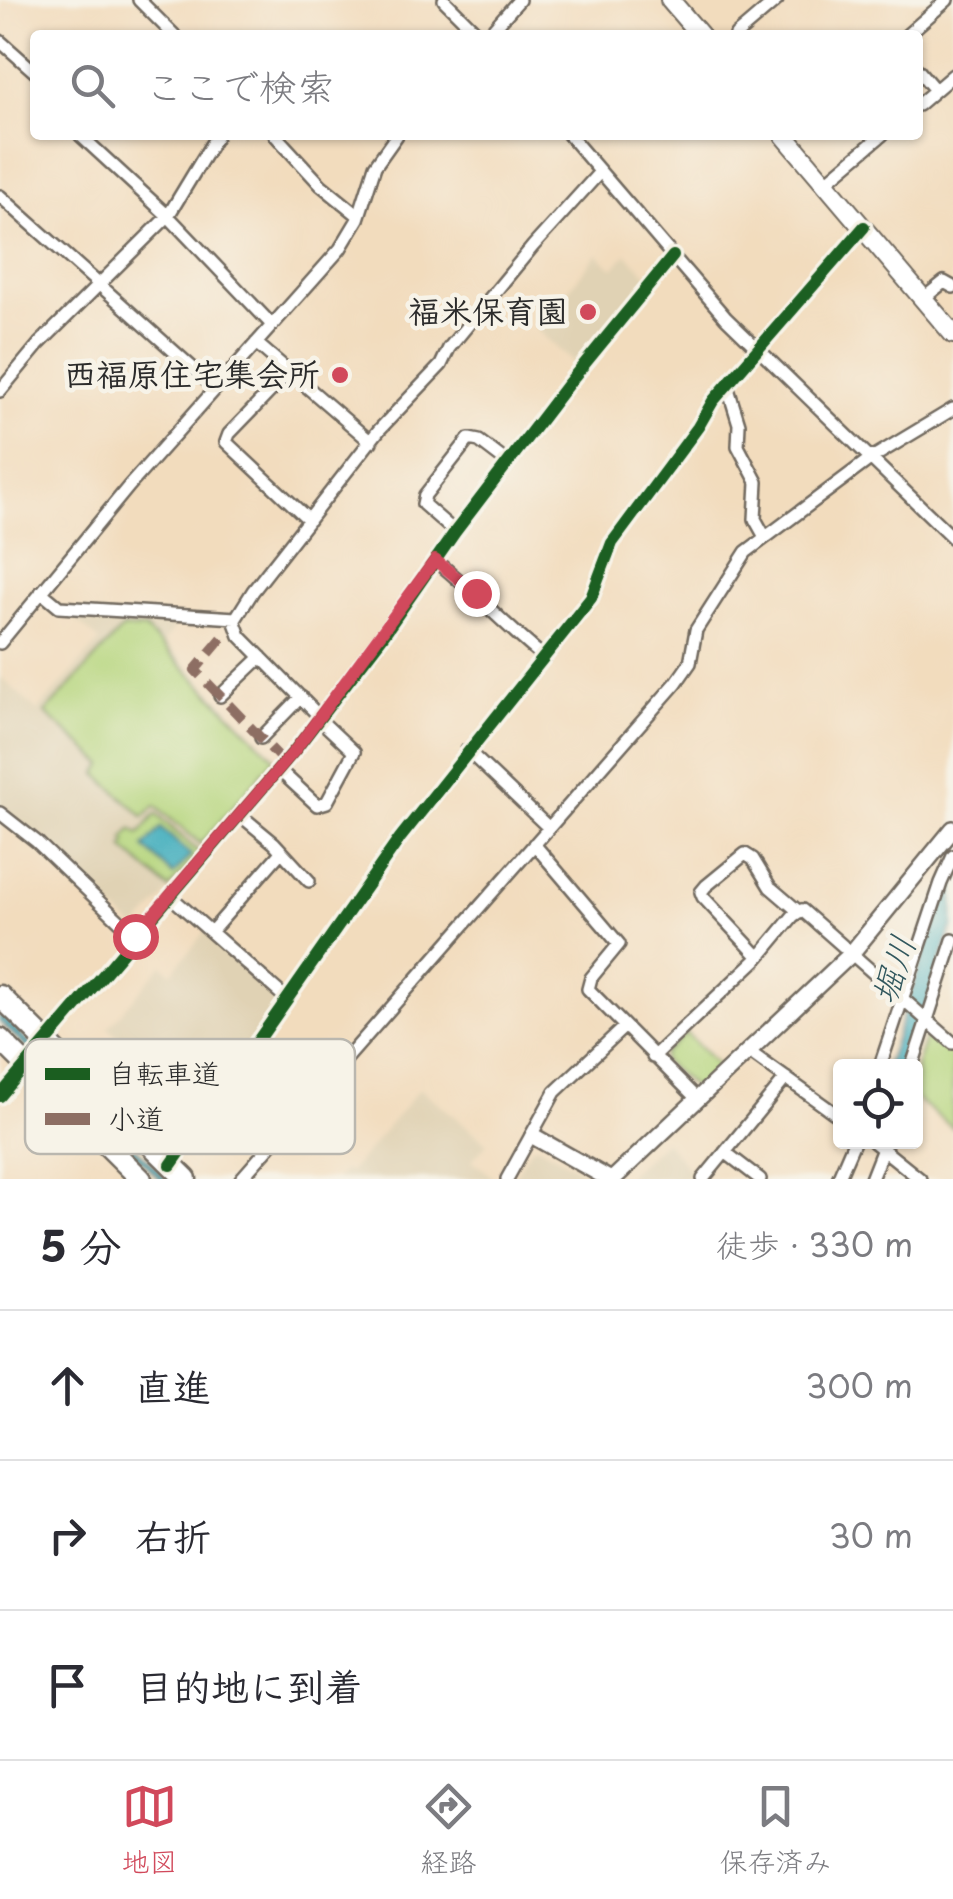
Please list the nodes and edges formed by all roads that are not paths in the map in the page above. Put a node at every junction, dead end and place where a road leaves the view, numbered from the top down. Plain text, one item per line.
1 (139, 0) edge
2 (444, 0) edge
3 (519, 0) edge
4 (670, 0) edge
5 (778, 0) edge
6 (947, 0) edge
7 (169, 30) edge
8 (473, 30) edge
9 (492, 30) edge
10 (696, 30) edge
11 (742, 30) edge
12 (913, 30) edge
13 (0, 42) edge
14 (30, 68) edge
15 (953, 75) edge
16 (923, 76) edge
17 (935, 90) junction
18 (923, 101) edge
19 (85, 140) edge
20 (215, 140) edge
21 (280, 140) edge
22 (393, 140) edge
23 (574, 140) edge
24 (788, 140) edge
25 (876, 140) edge
26 (600, 172) junction
27 (825, 183) junction
28 (0, 196) edge
29 (168, 216) junction
30 (359, 216) junction
31 (864, 228) junction
32 (672, 256) junction
33 (100, 284) junction
34 (953, 287) edge
35 (924, 298) junction
36 (272, 325) junction
37 (953, 334) edge
38 (256, 343) junction
39 (757, 350) junction
40 (288, 373) junction
41 (726, 385) junction
42 (215, 388) junction
43 (0, 391) edge
44 (953, 409) edge
45 (370, 442) junction
46 (870, 459) junction
47 (508, 463) junction
48 (310, 520) junction
49 (455, 532) junction
50 (765, 537) junction
51 (953, 538) edge
52 (435, 560) junction
53 (42, 592) junction
54 (234, 620) junction
55 (0, 643) edge
56 (261, 657) junction
57 (545, 658) junction
58 (220, 696) dead end
59 (301, 697) junction
60 (320, 718) junction
61 (261, 738) dead end
62 (467, 750) junction
63 (278, 770) junction
64 (0, 814) edge
65 (239, 814) junction
66 (549, 828) junction
67 (951, 838) edge
68 (534, 844) junction
69 (282, 852) junction
70 (953, 856) edge
71 (309, 881) dead end
72 (170, 896) junction
73 (798, 912) junction
74 (211, 932) junction
75 (135, 936) junction
76 (952, 950) edge
77 (850, 955) junction
78 (758, 957) junction
79 (0, 996) edge
80 (288, 1000) junction
81 (906, 1003) junction
82 (926, 1020) junction
83 (624, 1027) junction
84 (0, 1039) edge
85 (41, 1039) edge
86 (48, 1039) edge
87 (263, 1039) edge
88 (953, 1043) edge
89 (355, 1049) edge
90 (748, 1051) junction
91 (653, 1057) junction
92 (883, 1059) edge
93 (914, 1059) edge
94 (25, 1061) edge
95 (25, 1065) edge
96 (786, 1078) junction
97 (0, 1096) edge
98 (697, 1099) junction
99 (833, 1112) edge
100 (532, 1136) junction
101 (851, 1149) edge
102 (880, 1149) edge
103 (887, 1149) edge
104 (725, 1152) junction
105 (117, 1154) edge
106 (159, 1154) edge
107 (263, 1154) edge
108 (178, 1172) edge
109 (142, 1179) edge
110 (241, 1179) edge
111 (507, 1179) edge
112 (611, 1179) edge
113 (703, 1179) edge
114 (760, 1179) edge
115 (838, 1179) edge
116 (871, 1179) edge
117 (920, 1179) edge

1 - 7 street
2 - 8 street
3 - 9 street
4 - 10 main road
5 - 11 street
6 - 12 street
13 - 14 street
15 - 17 street
16 - 17 street
17 - 18 street
19 - 29 street
20 - 29 street
21 - 30 street
22 - 30 street
23 - 26 street
24 - 27 main road
25 - 27 street
26 - 32 street
26 - 45 street
27 - 31 main road
28 - 33 street
29 - 33 street
29 - 36 street
30 - 36 street
31 - 35 main road
31 - 39 street
32 - 39 street
32 - 47 street
33 - 42 street
33 - 43 street
34 - 35 street
35 - 37 main road
36 - 38 street
38 - 40 street
38 - 42 street
39 - 41 street
39 - 46 street
40 - 45 street
40 - 48 street
41 - 50 street
41 - 57 street
42 - 53 street
44 - 46 street
45 - 48 street
46 - 50 street
46 - 51 street
47 - 49 street
47 - 49 street
48 - 54 street
49 - 52 street
50 - 66 street
52 - 57 street
52 - 60 street
53 - 54 street
53 - 55 street
54 - 56 street
56 - 58 street
56 - 59 street
57 - 62 street
59 - 60 street
59 - 61 street
60 - 63 street
60 - 63 street
62 - 66 street
62 - 80 street
63 - 65 street
64 - 75 street
65 - 69 street
65 - 72 street
66 - 68 street
67 - 77 street
68 - 83 street
68 - 89 street
69 - 71 street
69 - 74 street
70 - 81 street
72 - 74 street
72 - 75 street
73 - 77 street
73 - 78 street
73 - 78 street
74 - 80 street
75 - 86 street
76 - 82 street
77 - 81 street
77 - 90 street
78 - 91 street
79 - 85 highway
80 - 87 street
81 - 82 street
81 - 92 street
82 - 88 street
82 - 93 street
83 - 91 street
83 - 100 street
84 - 94 highway
90 - 96 street
90 - 98 street
91 - 98 street
95 - 97 street
96 - 99 street
96 - 104 street
98 - 112 street
100 - 111 street
100 - 112 street
101 - 115 street
102 - 116 street
103 - 117 street
104 - 113 street
104 - 114 street
105 - 109 highway
106 - 108 highway
107 - 110 street

